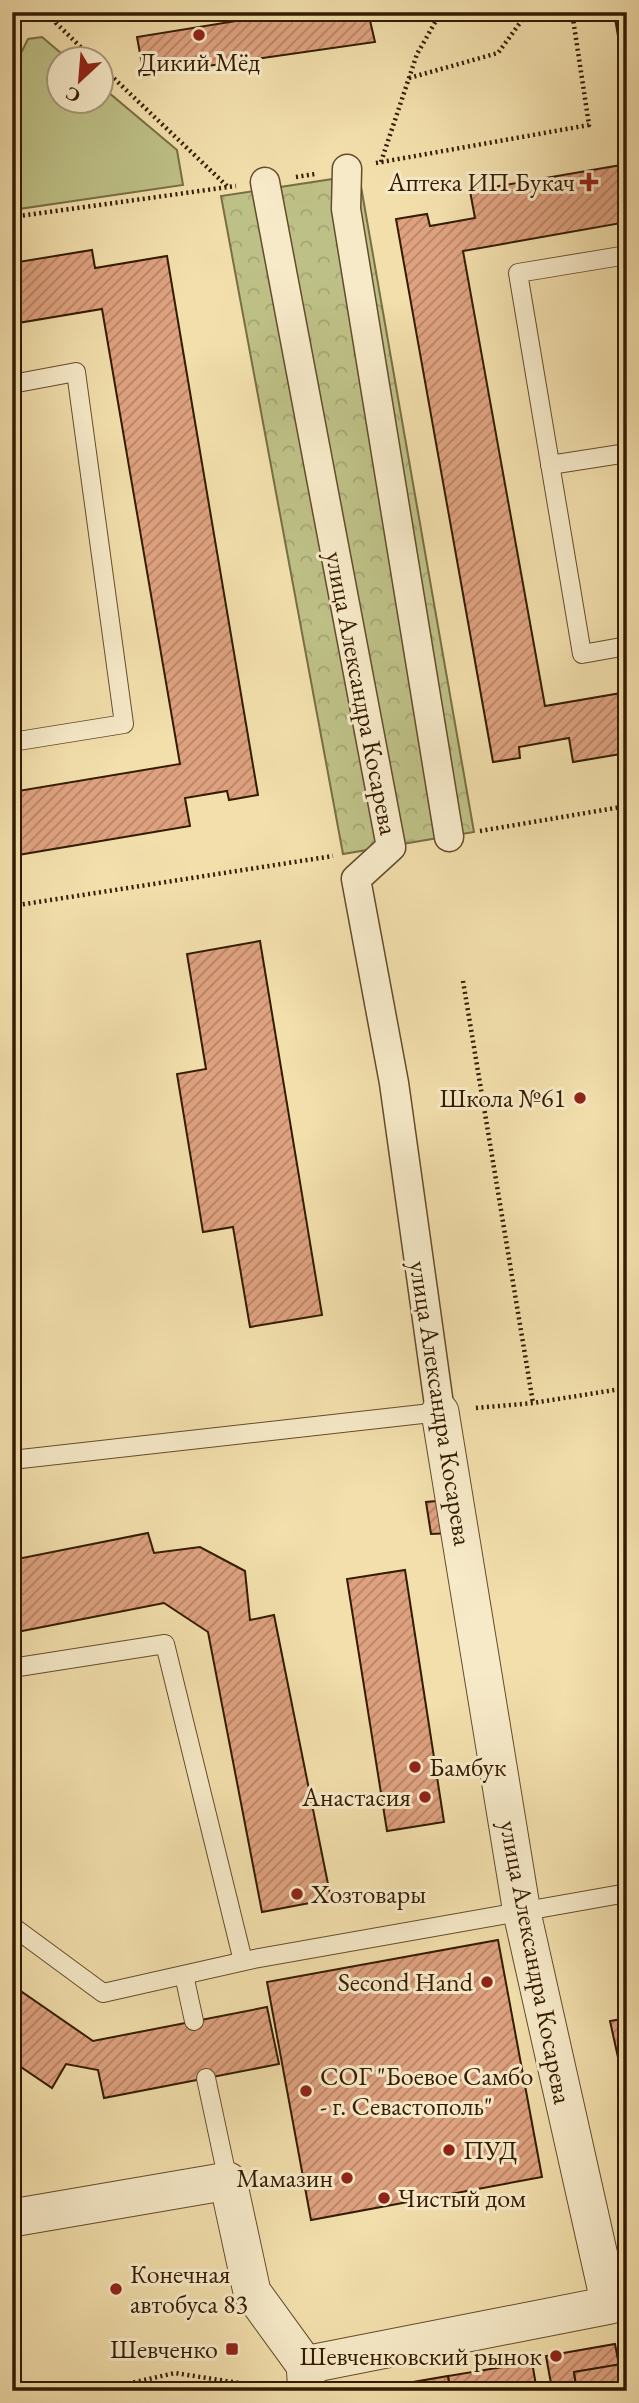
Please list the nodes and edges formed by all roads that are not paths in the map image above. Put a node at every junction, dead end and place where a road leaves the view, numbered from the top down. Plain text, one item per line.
1 (347, 169) dead end
2 (265, 183) dead end
3 (627, 255) edge
4 (12, 384) edge
5 (627, 453) edge
6 (550, 465) junction
7 (627, 646) edge
8 (12, 742) edge
9 (449, 837) road end
10 (440, 1412) junction
11 (12, 1460) edge
12 (12, 1668) edge
13 (627, 1893) edge
14 (522, 1913) junction
15 (12, 1926) edge
16 (243, 1961) junction
17 (184, 1975) junction
18 (194, 2021) dead end
19 (206, 2078) dead end
20 (228, 2181) junction
21 (12, 2218) edge
22 (296, 2382) edge

1 - 9 street
2 - 10 street, улица Александра Косарева
3 - 6 lane
4 - 8 lane
5 - 6 lane
6 - 7 lane
10 - 11 lane
10 - 14 street, улица Александра Косарева
12 - 16 lane
13 - 14 lane
14 - 16 lane
14 - 22 street, улица Александра Косарева
15 - 17 lane
16 - 17 lane
17 - 18 lane
19 - 20 lane
20 - 21 street
20 - 22 street

